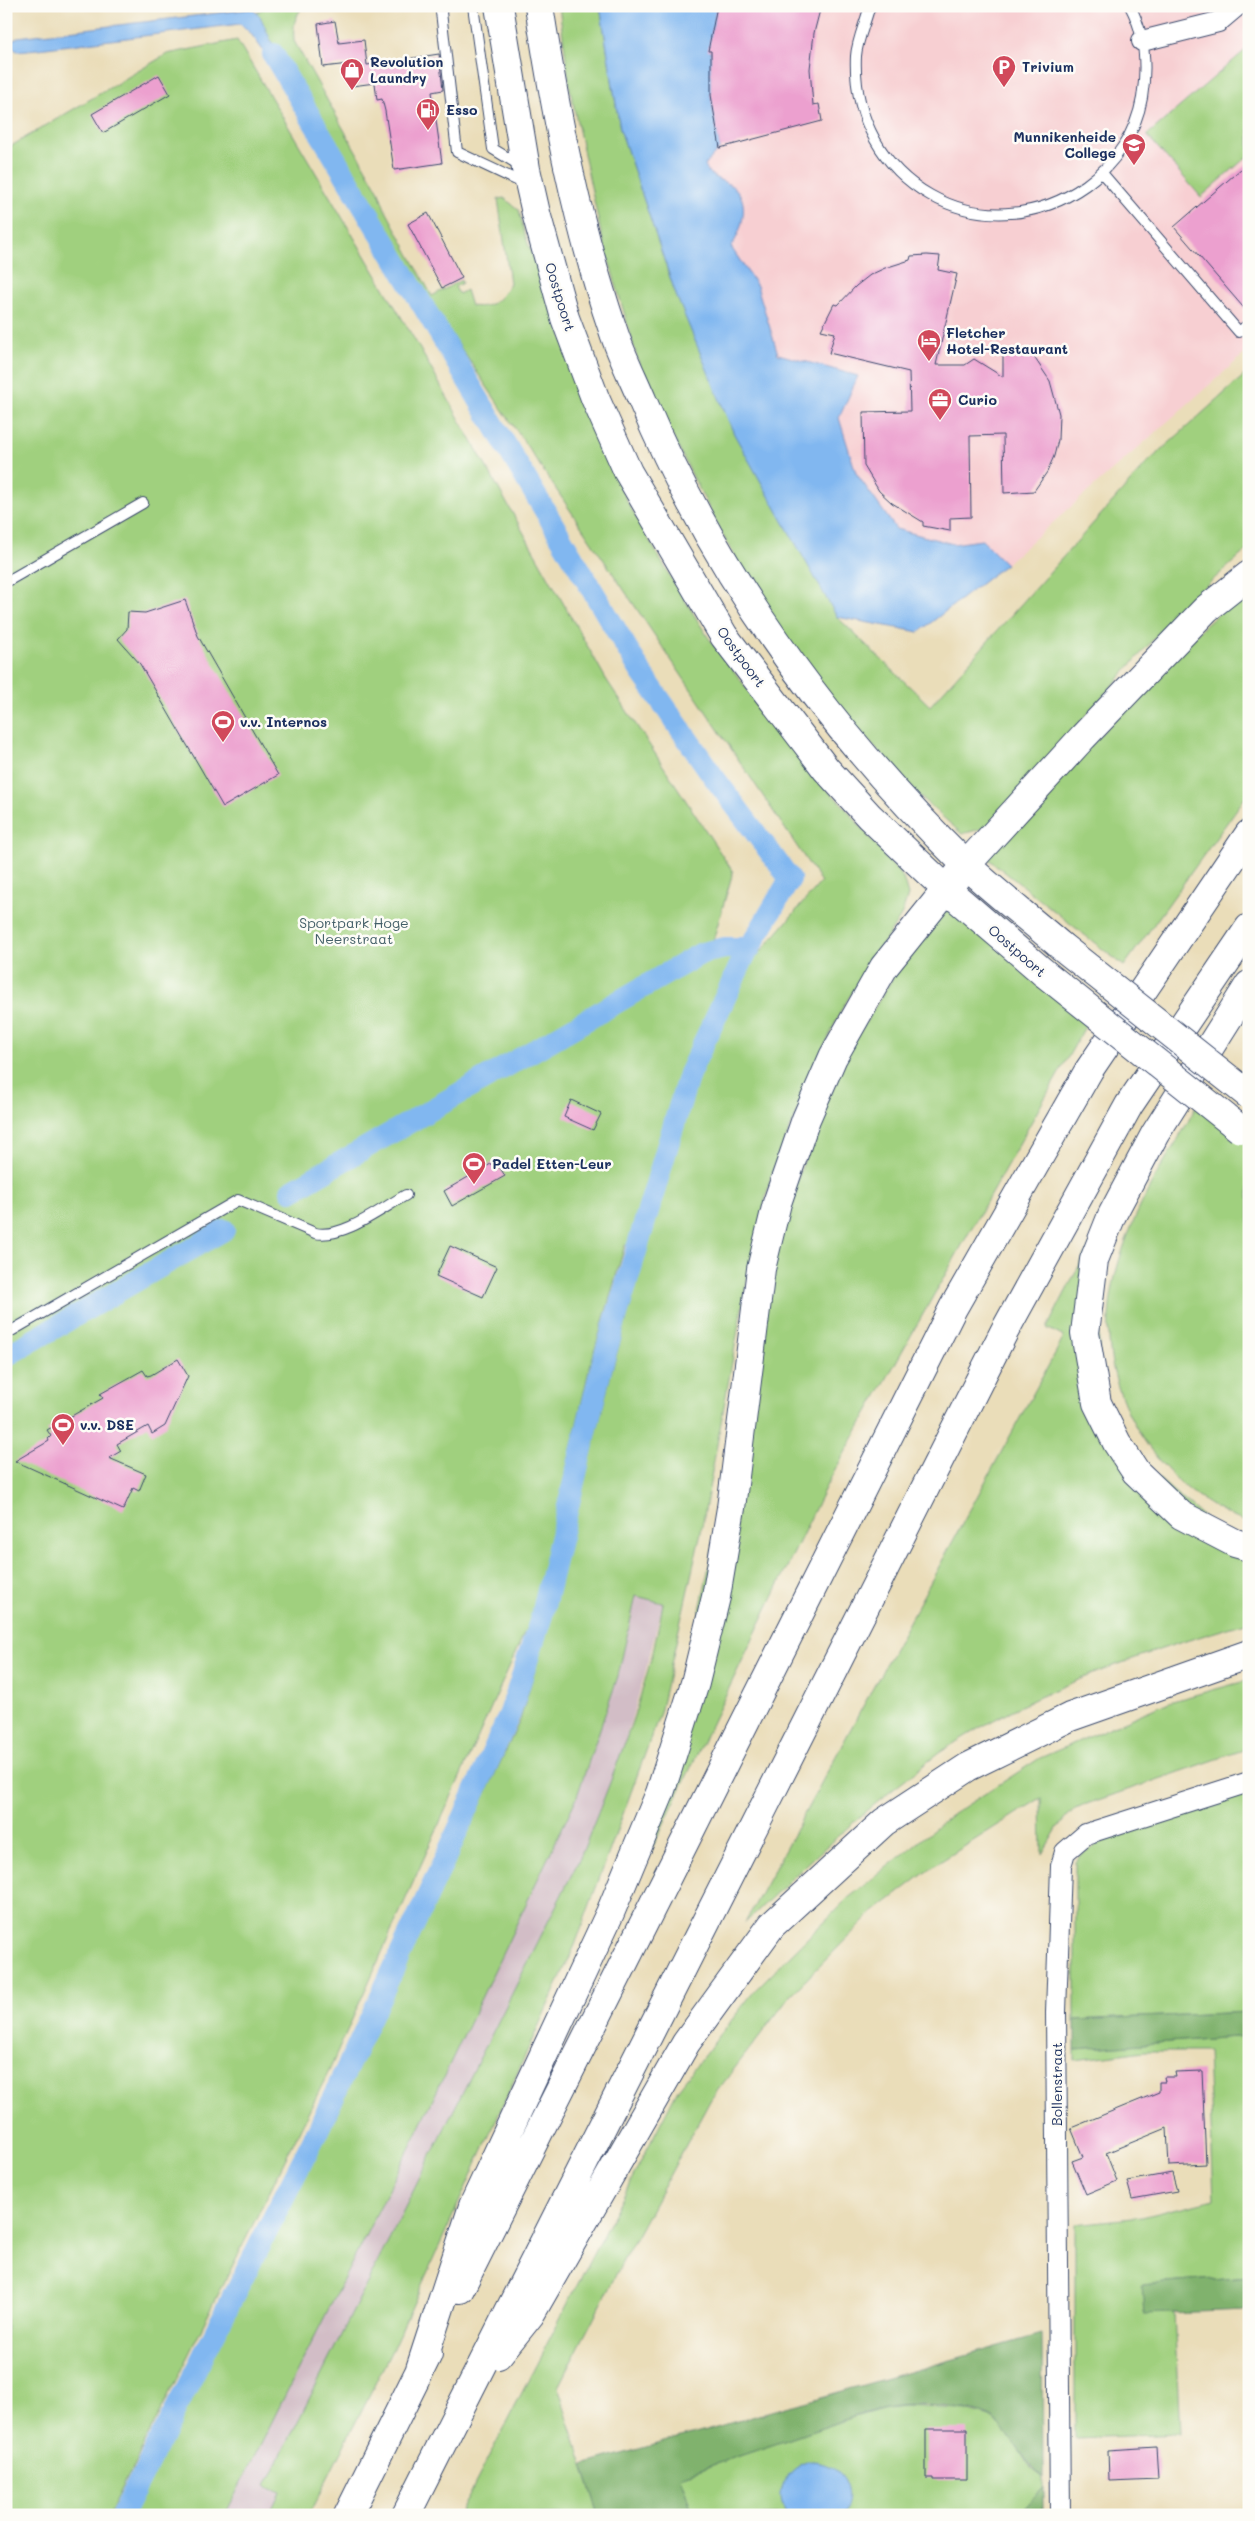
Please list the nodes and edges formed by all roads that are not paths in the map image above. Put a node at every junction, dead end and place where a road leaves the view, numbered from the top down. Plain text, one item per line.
1 (443, 6) edge
2 (473, 6) edge
3 (499, 6) edge
4 (539, 6) edge
5 (871, 6) edge
6 (1130, 6) edge
7 (1237, 6) edge
8 (1142, 41) junction
9 (1102, 173) junction
10 (528, 178) junction
11 (1249, 324) edge
12 (143, 503) dead end
13 (1249, 575) edge
14 (6, 582) edge
15 (1249, 834) edge
16 (966, 864) junction
17 (946, 889) junction
18 (1249, 928) edge
19 (1249, 985) edge
20 (1249, 1095) edge
21 (1244, 1133) edge
22 (406, 1195) dead end
23 (6, 1334) edge
24 (1249, 1546) edge
25 (1249, 1654) edge
26 (1249, 1782) edge
27 (420, 2369) junction
28 (466, 2394) junction
29 (348, 2515) edge
30 (406, 2515) edge
31 (1060, 2515) edge

1 - 10 lane
2 - 10 lane
3 - 10 main road, Oostpoort
4 - 16 main road
5 - 9 lane
6 - 8 lane
7 - 8 street
8 - 9 lane
9 - 11 lane
10 - 17 main road, Oostpoort
12 - 14 lane
13 - 16 main road
15 - 27 main road
16 - 17 main road
16 - 20 main road, bridge
17 - 21 main road, Oostpoort, bridge
17 - 27 main road
18 - 28 main road
19 - 24 main road
22 - 23 lane
25 - 28 main road
26 - 31 street, Bollenstraat
27 - 29 main road
28 - 30 main road

